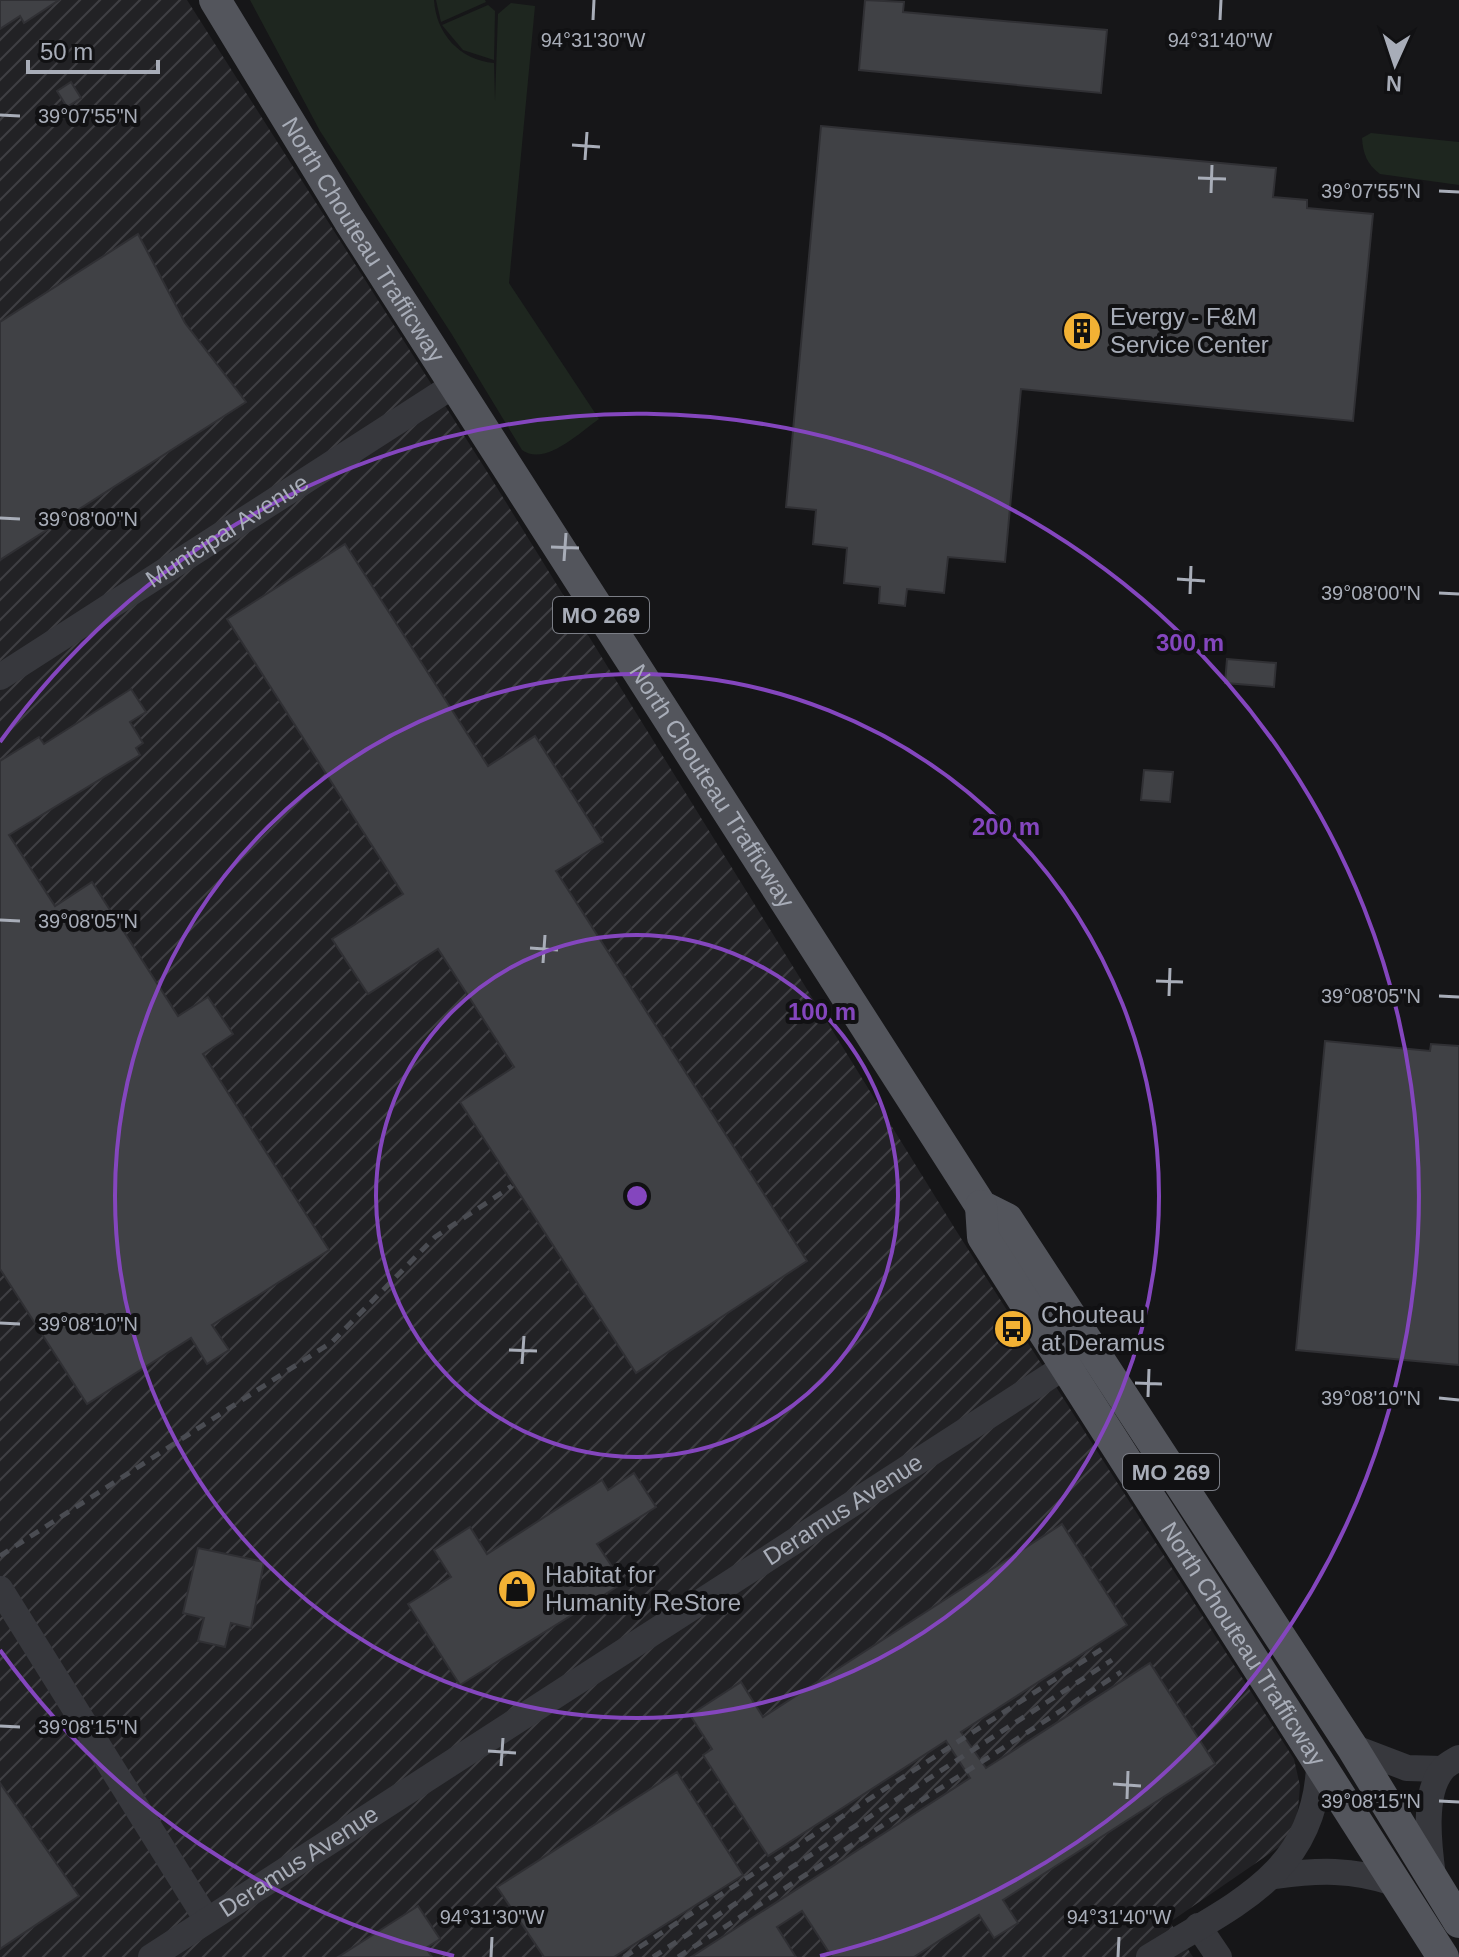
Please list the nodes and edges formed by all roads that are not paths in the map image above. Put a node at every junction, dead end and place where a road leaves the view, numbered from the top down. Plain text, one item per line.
1 (215, 0) edge
2 (454, 385) junction
3 (0, 677) edge
4 (1078, 1358) junction
5 (0, 1589) edge
6 (1352, 1747) junction
7 (1451, 1764) edge
8 (1319, 1767) junction
9 (1276, 1876) junction
10 (1394, 1883) junction
11 (1434, 1883) junction
12 (207, 1920) junction
13 (1459, 1922) edge
14 (1198, 1926) junction
15 (151, 1957) edge
16 (1149, 1957) edge
17 (1219, 1957) edge
18 (1443, 1957) edge

1 - 2 main road, North Chouteau Trafficway / MO 269
2 - 3 street, Municipal Avenue
2 - 4 main road, North Chouteau Trafficway / MO 269
4 - 6 main road, North Chouteau Trafficway / MO 269
4 - 8 main road, North Chouteau Trafficway / MO 269
4 - 12 street, Deramus Avenue
5 - 12 street
6 - 7 street
6 - 11 main road, North Chouteau Trafficway / MO 269
7 - 11 street, North Chouteau Trafficway
8 - 9 street
8 - 10 main road, North Chouteau Trafficway / MO 269
9 - 10 street
9 - 14 street
10 - 18 main road, North Chouteau Trafficway / MO 269
11 - 13 main road, North Chouteau Trafficway / MO 269
12 - 15 street, Deramus Avenue
14 - 16 street
14 - 17 street

